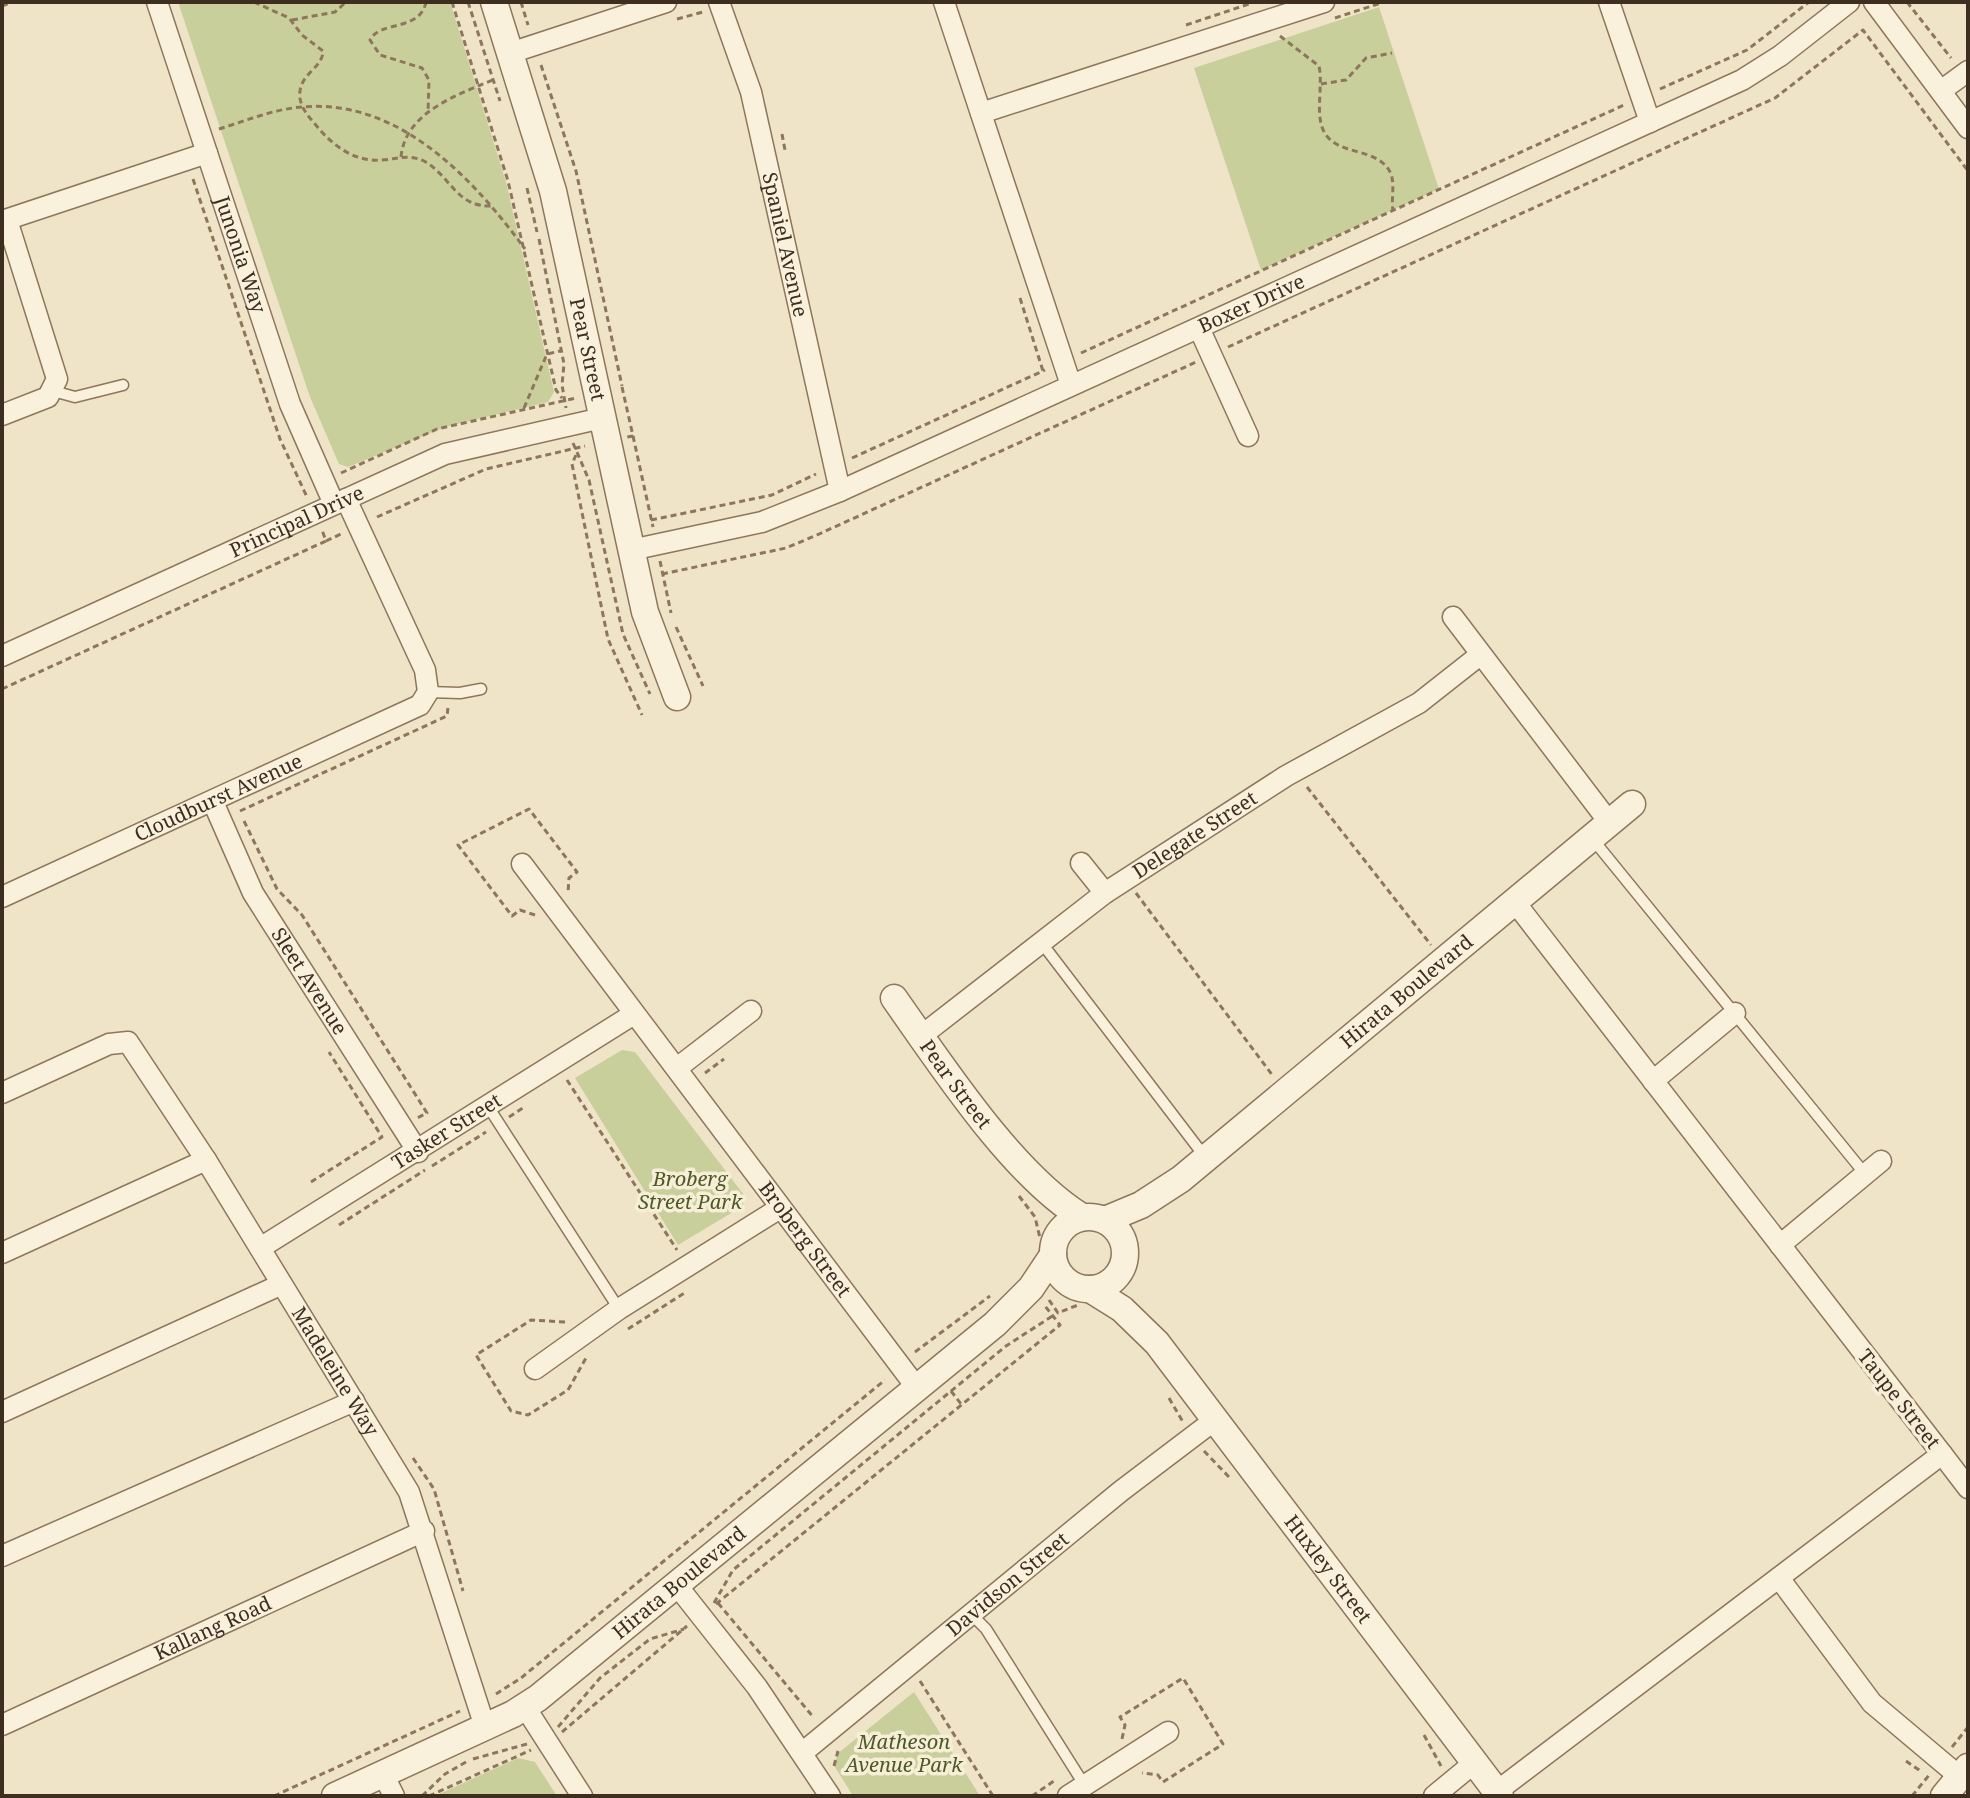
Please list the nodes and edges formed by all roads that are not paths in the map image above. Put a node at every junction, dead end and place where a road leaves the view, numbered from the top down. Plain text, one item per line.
1 (157, 2) edge
2 (494, 2) edge
3 (719, 2) edge
4 (944, 2) edge
5 (1324, 2) edge
6 (1609, 2) edge
7 (1849, 2) edge
8 (1874, 2) edge
9 (670, 11) edge
10 (519, 63) junction
11 (1968, 71) edge
12 (1942, 90) junction
13 (981, 113) junction
14 (1650, 122) junction
15 (1968, 128) edge
16 (199, 149) junction
17 (4, 220) edge
18 (1199, 328) junction
19 (123, 385) dead end
20 (1071, 385) junction
21 (53, 391) junction
22 (2, 415) edge
23 (602, 418) junction
24 (1248, 436) dead end
25 (840, 491) junction
26 (340, 501) junction
27 (631, 550) junction
28 (1453, 617) dead end
29 (1480, 655) junction
30 (2, 656) edge
31 (481, 689) dead end
32 (428, 692) junction
33 (677, 697) dead end
34 (1632, 804) dead end
35 (225, 811) junction
36 (1600, 830) junction
37 (1081, 863) dead end
38 (522, 864) dead end
39 (1105, 893) junction
40 (2, 897) edge
41 (1514, 901) junction
42 (1041, 942) junction
43 (894, 998) dead end
44 (751, 1011) dead end
45 (1735, 1013) junction
46 (634, 1014) junction
47 (921, 1036) junction
48 (677, 1068) junction
49 (1653, 1081) junction
50 (2, 1093) edge
51 (489, 1108) junction
52 (418, 1152) junction
53 (1205, 1158) junction
54 (206, 1160) junction
55 (1021, 1166) junction
56 (1873, 1168) joint
57 (1181, 1179) junction
58 (780, 1208) junction
59 (1093, 1219) junction
60 (1051, 1245) junction
61 (1780, 1245) junction
62 (260, 1248) junction
63 (2, 1253) edge
64 (1124, 1259) junction
65 (280, 1285) junction
66 (1086, 1295) junction
67 (619, 1309) junction
68 (995, 1324) junction
69 (1157, 1343) junction
70 (535, 1369) dead end
71 (912, 1370) junction
72 (354, 1401) junction
73 (2, 1412) edge
74 (1216, 1419) junction
75 (1942, 1454) junction
76 (1968, 1488) edge
77 (424, 1531) junction
78 (2, 1556) edge
79 (1779, 1578) junction
80 (675, 1583) junction
81 (972, 1615) junction
82 (525, 1707) junction
83 (481, 1715) junction
84 (2, 1725) edge
85 (1168, 1732) dead end
86 (802, 1753) junction
87 (1474, 1763) junction
88 (1951, 1772) edge
89 (388, 1785) edge
90 (1076, 1791) edge
91 (1498, 1794) edge
92 (335, 1796) edge
93 (582, 1796) edge
94 (830, 1796) edge
95 (1434, 1796) edge

1 - 16 street, Junonia Way
2 - 10 street, Pear Street
3 - 25 street, Spaniel Avenue
4 - 13 street
5 - 13 street
6 - 14 street
7 - 14 street, Boxer Drive
8 - 12 street
9 - 10 street
10 - 23 street, Pear Street
11 - 12 street
12 - 15 street
13 - 20 street
14 - 18 street, Boxer Drive
16 - 17 street
16 - 26 street, Junonia Way
17 - 21 street
18 - 20 street, Boxer Drive
18 - 24 street
19 - 21 lane
20 - 25 street, Boxer Drive
21 - 22 street
23 - 26 street, Principal Drive
23 - 27 street, Pear Street
25 - 27 street, Boxer Drive
26 - 30 street, Principal Drive
26 - 32 street
27 - 33 street, Pear Street
28 - 29 street
29 - 36 street
29 - 39 street, Delegate Street
31 - 32 lane
32 - 35 street, Cloudburst Avenue
34 - 36 street, Hirata Boulevard
35 - 40 street, Cloudburst Avenue
35 - 52 street, Sleet Avenue
36 - 41 street, Hirata Boulevard
36 - 45 lane
37 - 39 street
38 - 46 street, Broberg Street
39 - 42 street, Delegate Street
41 - 49 street, Taupe Street
41 - 53 street, Hirata Boulevard
42 - 47 street, Delegate Street
42 - 53 lane
43 - 47 street, Pear Street
44 - 48 street
45 - 49 street
45 - 56 lane
46 - 48 street, Broberg Street
46 - 51 street, Tasker Street
47 - 55 street, Pear Street
48 - 58 street, Broberg Street
49 - 61 street, Taupe Street
50 - 54 street, Madeleine Way
51 - 52 street, Tasker Street
51 - 67 lane
52 - 62 street, Tasker Street
53 - 57 street, Hirata Boulevard
54 - 62 street, Madeleine Way
54 - 63 street
55 - 59 street, Pear Street
55 - 60 street, Pear Street
56 - 61 street
57 - 59 street, Hirata Boulevard
57 - 64 street, Hirata Boulevard
58 - 67 street
58 - 71 street, Broberg Street
59 - 60 street
59 - 64 street
60 - 66 street
60 - 68 street, Hirata Boulevard
61 - 75 street, Taupe Street
62 - 65 street, Madeleine Way
64 - 66 street
64 - 69 street, Huxley Street
65 - 72 street, Madeleine Way
65 - 73 street
66 - 68 street, Hirata Boulevard
66 - 69 street, Huxley Street
67 - 70 street
68 - 71 street, Hirata Boulevard
69 - 74 street, Huxley Street
71 - 80 street, Hirata Boulevard
72 - 77 street, Madeleine Way
72 - 78 street
74 - 81 street, Davidson Street
74 - 87 street, Huxley Street
75 - 76 street
75 - 79 street, Taupe Street
77 - 83 street, Madeleine Way
77 - 84 street, Kallang Road
79 - 88 street
79 - 91 street, Taupe Street
80 - 82 street, Hirata Boulevard
80 - 86 street
81 - 86 street, Davidson Street
81 - 90 lane
82 - 83 street, Hirata Boulevard
82 - 93 street
83 - 89 street, Hirata Boulevard
85 - 90 street
86 - 94 street
87 - 91 street, Huxley Street
87 - 95 street
89 - 92 street, Hirata Boulevard

